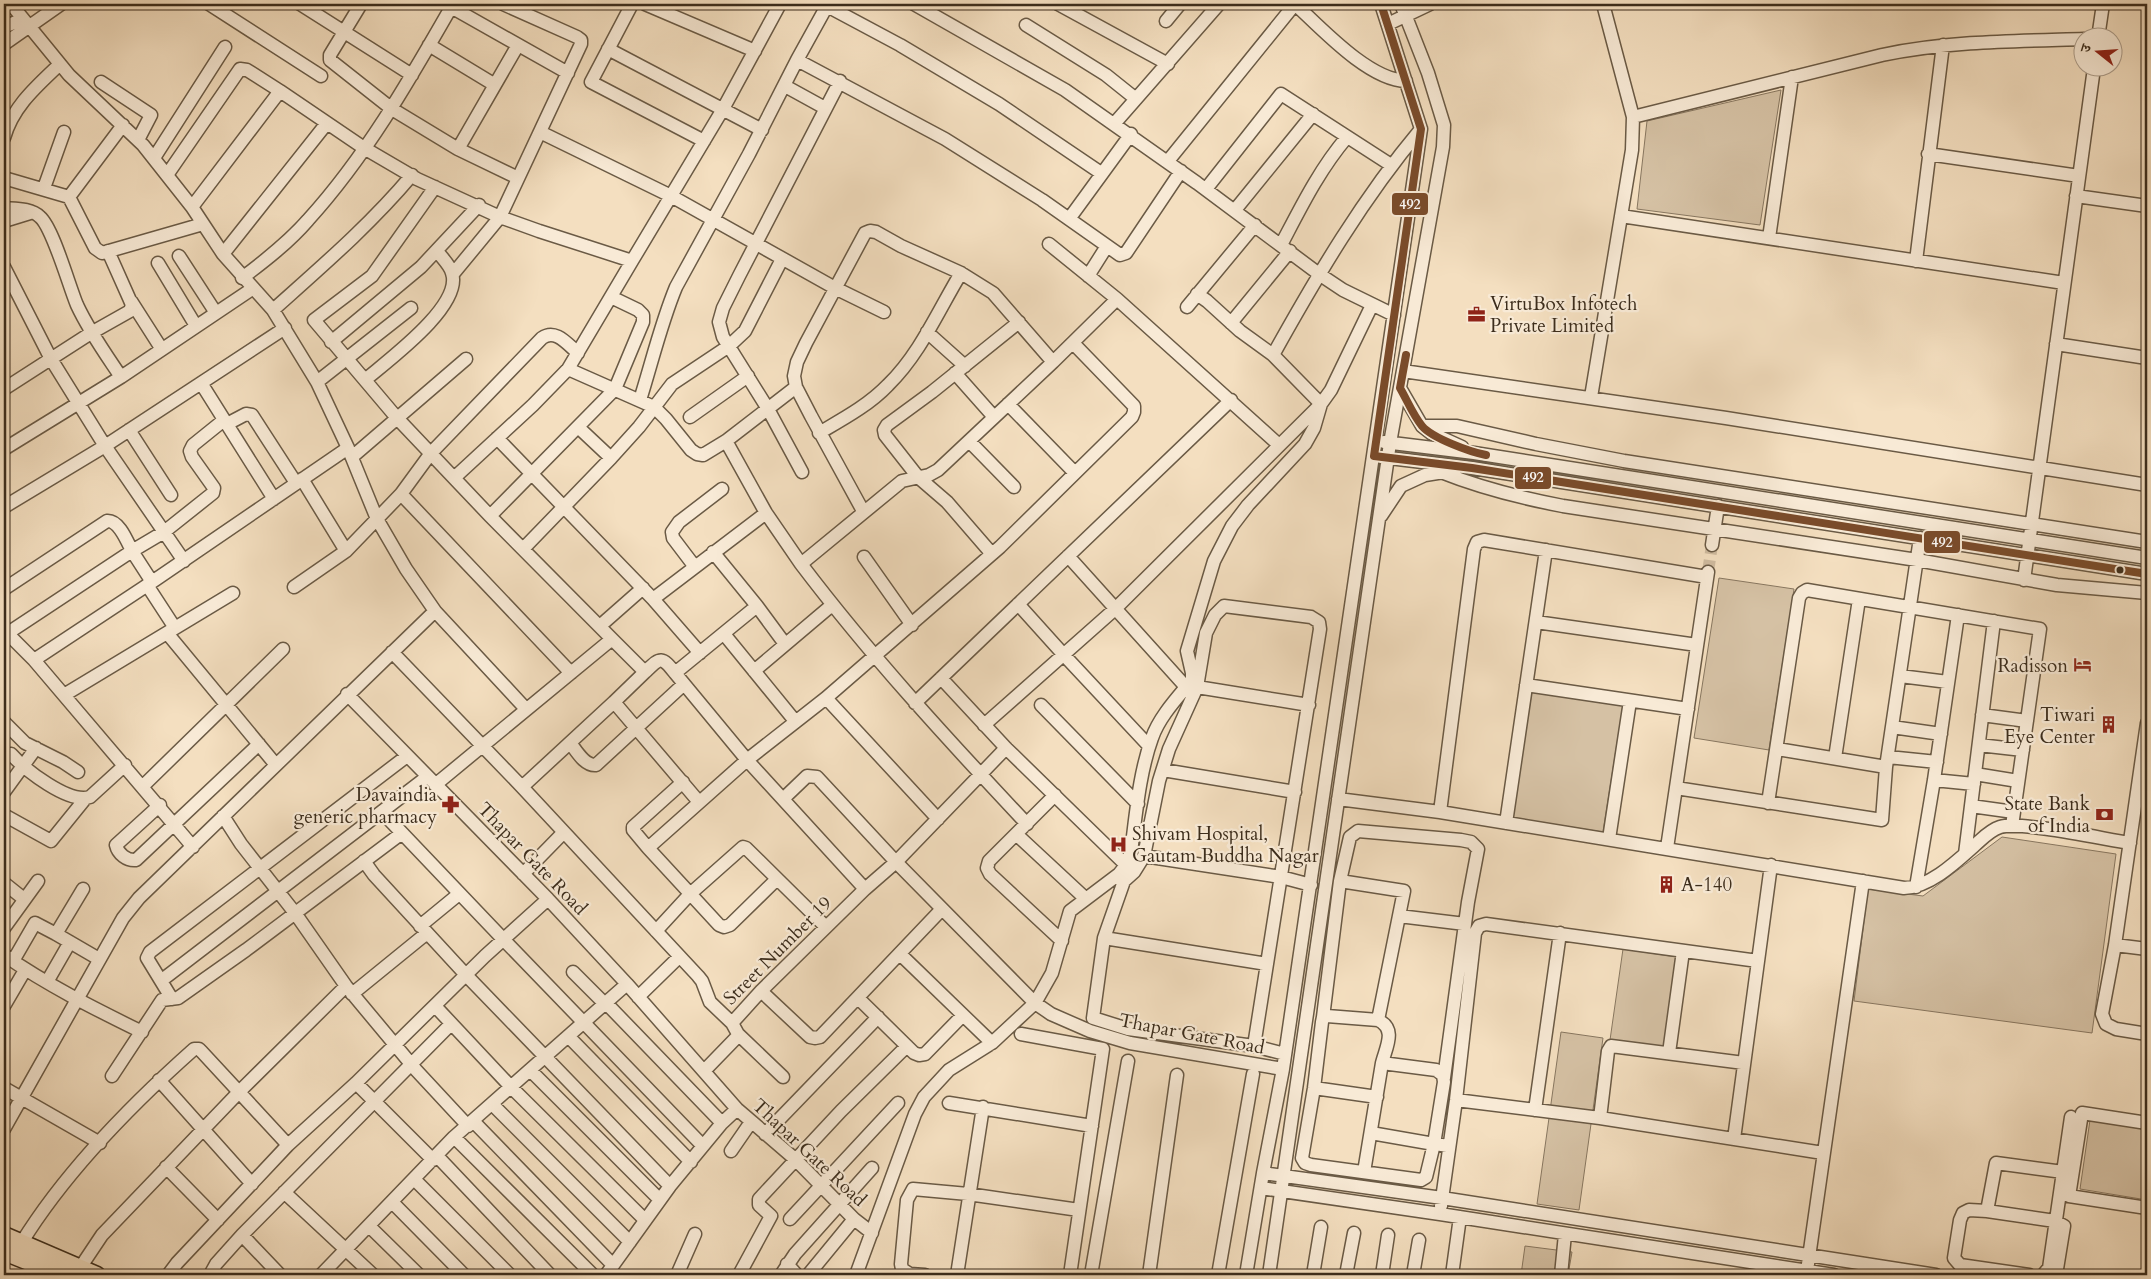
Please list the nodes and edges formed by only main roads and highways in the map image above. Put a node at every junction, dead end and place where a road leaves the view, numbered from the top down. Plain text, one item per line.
1 (4, 1235) edge
2 (4, 1252) edge
3 (59, 1270) edge
4 (97, 1275) edge

1 - 3 main road
2 - 3 main road
3 - 4 main road

